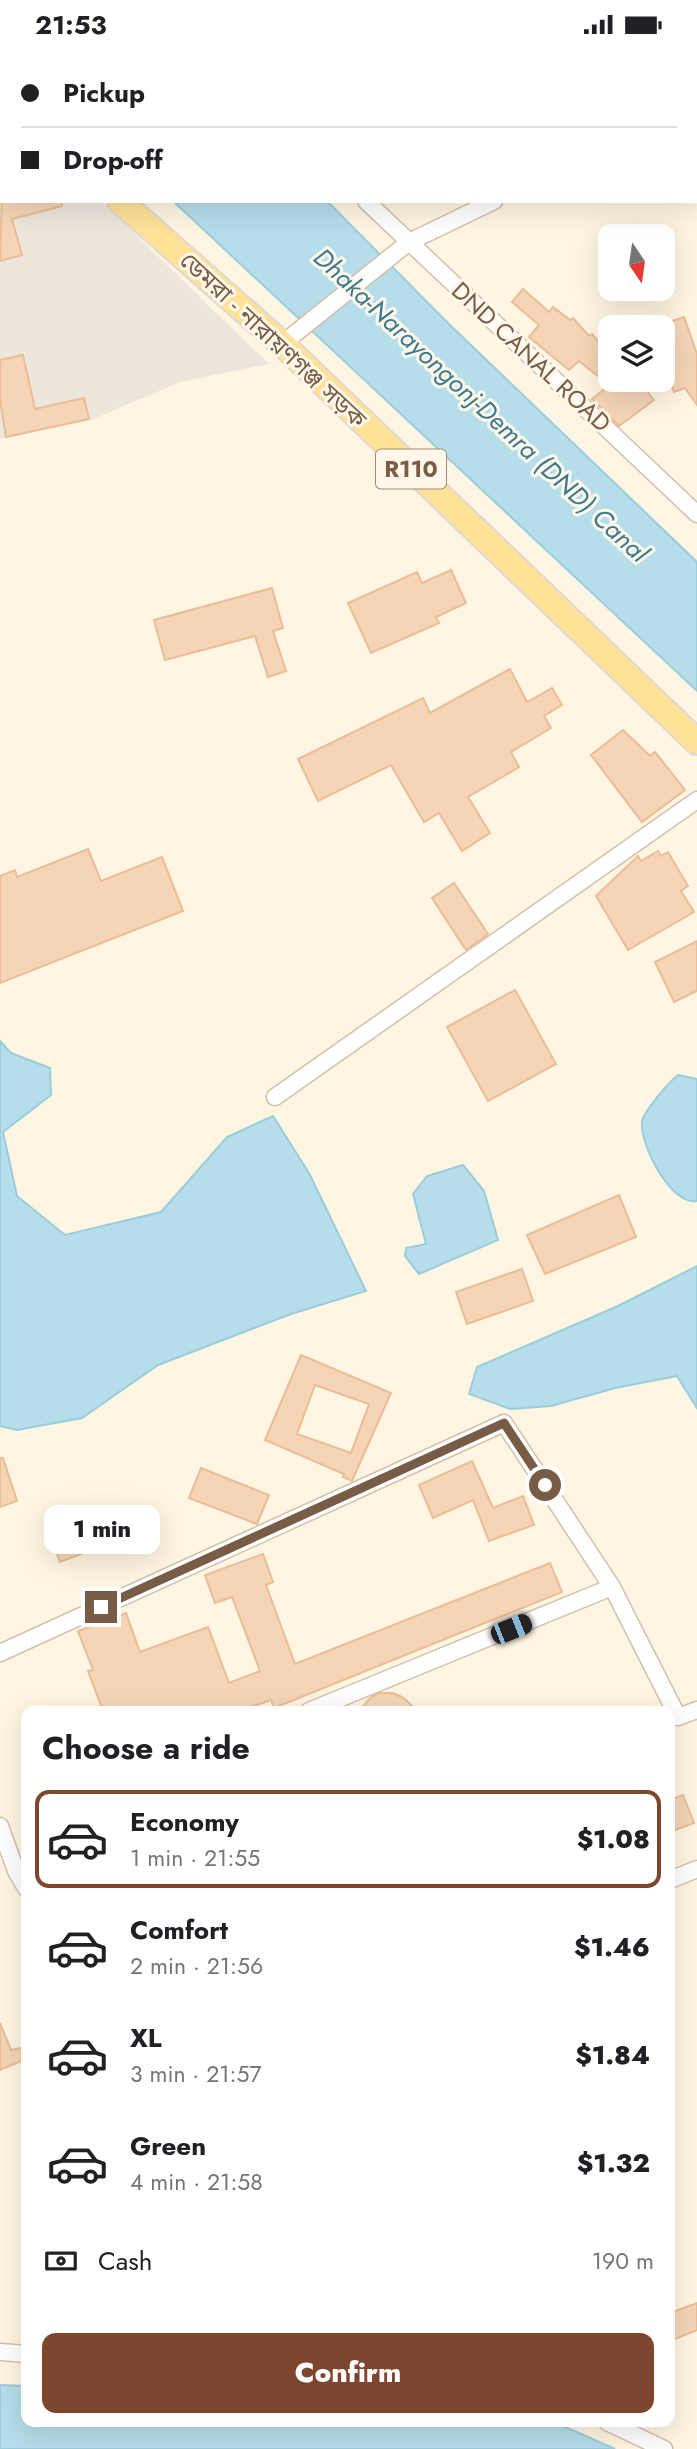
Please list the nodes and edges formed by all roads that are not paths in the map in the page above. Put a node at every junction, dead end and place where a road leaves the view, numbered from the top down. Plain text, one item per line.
1 (122, 203) edge
2 (368, 203) edge
3 (490, 203) edge
4 (409, 242) junction
5 (282, 344) junction
6 (697, 513) edge
7 (697, 742) edge
8 (697, 800) edge
9 (275, 1097) dead end
10 (612, 1587) junction
11 (0, 1653) edge
12 (321, 1706) edge
13 (672, 1706) edge
14 (697, 1710) edge
15 (675, 1711) edge
16 (0, 1826) edge
17 (697, 1870) edge
18 (675, 1878) edge
19 (21, 1880) edge
20 (0, 2351) edge
21 (21, 2353) edge
22 (618, 2427) edge
23 (664, 2449) edge

1 - 5 main road, ডেমরা - নারায়ণগঞ্জ সড়ক / R110
2 - 4 street, DND CANAL ROAD
3 - 4 street
4 - 5 street
4 - 6 street, DND CANAL ROAD
5 - 7 main road, ডেমরা - নারায়ণগঞ্জ সড়ক / R110
8 - 9 street
10 - 11 street
10 - 12 street
10 - 13 street
14 - 15 street
16 - 19 street
17 - 18 street
20 - 21 street
22 - 23 street

